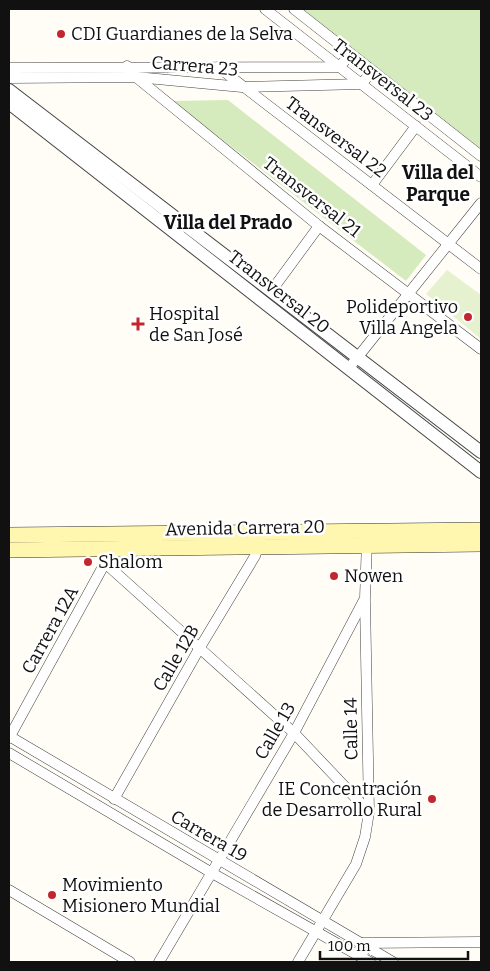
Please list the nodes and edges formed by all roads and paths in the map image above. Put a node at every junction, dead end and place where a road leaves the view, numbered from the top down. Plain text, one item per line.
1 (265, 9) edge
2 (294, 9) edge
3 (351, 54) junction
4 (128, 66) junction
5 (218, 67) junction
6 (339, 67) junction
7 (9, 68) edge
8 (373, 71) junction
9 (136, 77) junction
10 (9, 78) edge
11 (361, 84) junction
12 (242, 86) junction
13 (9, 90) edge
14 (9, 103) edge
15 (416, 126) junction
16 (481, 156) edge
17 (481, 177) edge
18 (372, 185) junction
19 (481, 203) edge
20 (319, 226) junction
21 (449, 244) junction
22 (481, 269) edge
23 (272, 290) junction
24 (410, 292) junction
25 (481, 349) edge
26 (358, 357) junction
27 (349, 368) junction
28 (481, 452) edge
29 (481, 472) edge
30 (481, 530) edge
31 (9, 535) edge
32 (367, 538) junction
33 (260, 539) junction
34 (481, 544) edge
35 (107, 548) junction
36 (9, 550) edge
37 (365, 598) junction
38 (199, 649) junction
39 (294, 733) junction
40 (9, 737) edge
41 (9, 753) edge
42 (114, 799) junction
43 (368, 812) junction
44 (217, 860) junction
45 (212, 873) junction
46 (9, 890) edge
47 (322, 921) junction
48 (317, 931) junction
49 (481, 942) edge
50 (360, 944) junction
51 (130, 962) edge
52 (159, 962) edge
53 (298, 962) edge
54 (370, 962) edge
55 (392, 962) edge

1 - 6 street, Transversal 23
2 - 3 street, Transversal 23
3 - 6 street
3 - 8 street, Transversal 23
4 - 5 street, Carrera 23
4 - 7 street, Carrera 23
4 - 9 street, Transversal 21
5 - 6 street, Carrera 23
5 - 12 street, Transversal 22
6 - 11 street, Transversal 23
8 - 11 street
8 - 16 street, Transversal 23
9 - 10 street, Carrera 23
9 - 12 street, Carrera 23
9 - 20 street, Transversal 21
11 - 12 street, Carrera 23
11 - 15 street, Transversal 23
12 - 18 street, Transversal 22
13 - 23 street, Transversal 20
14 - 27 street, Transversal 20
15 - 17 street, Transversal 23
15 - 18 street
18 - 21 street, Transversal 22
19 - 21 street
20 - 23 street
20 - 24 street, Transversal 21
21 - 22 street, Transversal 22
21 - 24 street
23 - 26 street, Transversal 20
24 - 25 street, Transversal 21
24 - 26 street
26 - 27 street
26 - 28 street, Transversal 20
27 - 29 street, Transversal 20
30 - 32 main road, Avenida Carrera 20
31 - 35 main road, Avenida Carrera 20
32 - 33 main road, Avenida Carrera 20
32 - 34 main road, Avenida Carrera 20
32 - 37 street, Calle 13
33 - 35 main road, Avenida Carrera 20
33 - 38 street, Calle 12B
35 - 36 main road, Avenida Carrera 20
35 - 38 street
35 - 40 street, Carrera 12A
37 - 39 street, Calle 13
37 - 43 street, Calle 14
38 - 39 street
38 - 42 street, Calle 12B
39 - 43 street
39 - 44 street, Calle 13
40 - 42 street, Carrera 19
41 - 45 street, Carrera 19
42 - 44 street, Carrera 19
43 - 47 street, Calle 14
44 - 45 street, Calle 13
44 - 47 street, Carrera 19
45 - 48 street, Carrera 19
45 - 52 street, Calle 13
46 - 51 street
47 - 48 street, Calle 14
47 - 50 street, Carrera 19
48 - 53 street, Calle 14
48 - 54 street, Carrera 19
49 - 50 street
50 - 55 street, Carrera 19

